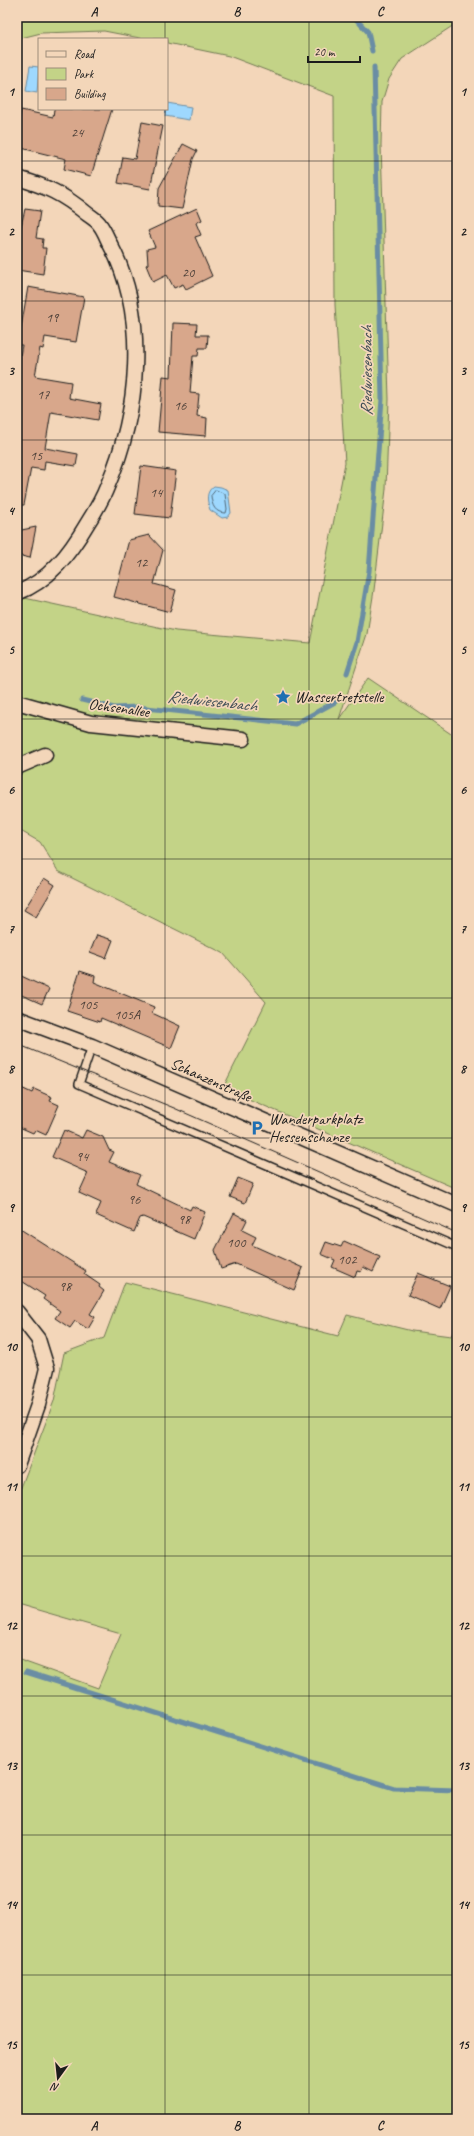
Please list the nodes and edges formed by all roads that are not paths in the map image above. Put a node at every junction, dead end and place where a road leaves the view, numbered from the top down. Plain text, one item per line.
1 (17, 178) edge
2 (17, 593) edge
3 (17, 702) edge
4 (242, 739) dead end
5 (45, 755) dead end
6 (17, 767) edge
7 (17, 1018) edge
8 (92, 1046) junction
9 (457, 1205) edge
10 (457, 1247) edge
11 (17, 1312) edge
12 (17, 1463) edge

1 - 2 street
3 - 4 street, Ochsenallee
5 - 6 street
7 - 8 street, Schanzenstraße
8 - 9 street, Schanzenstraße
8 - 10 lane
11 - 12 street

